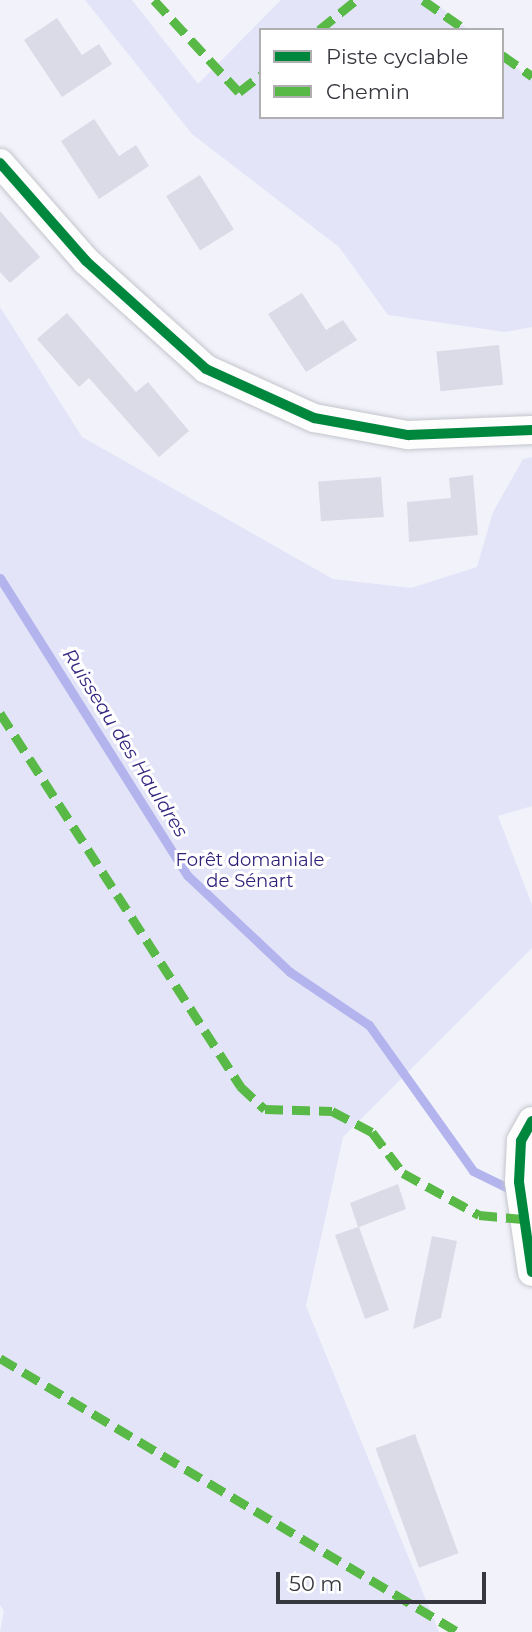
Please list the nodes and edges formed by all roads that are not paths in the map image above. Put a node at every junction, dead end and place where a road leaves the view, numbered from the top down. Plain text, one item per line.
1 (0, 163) edge
2 (532, 430) edge
3 (532, 1121) edge
4 (532, 1272) edge

1 - 2 street
3 - 4 street

